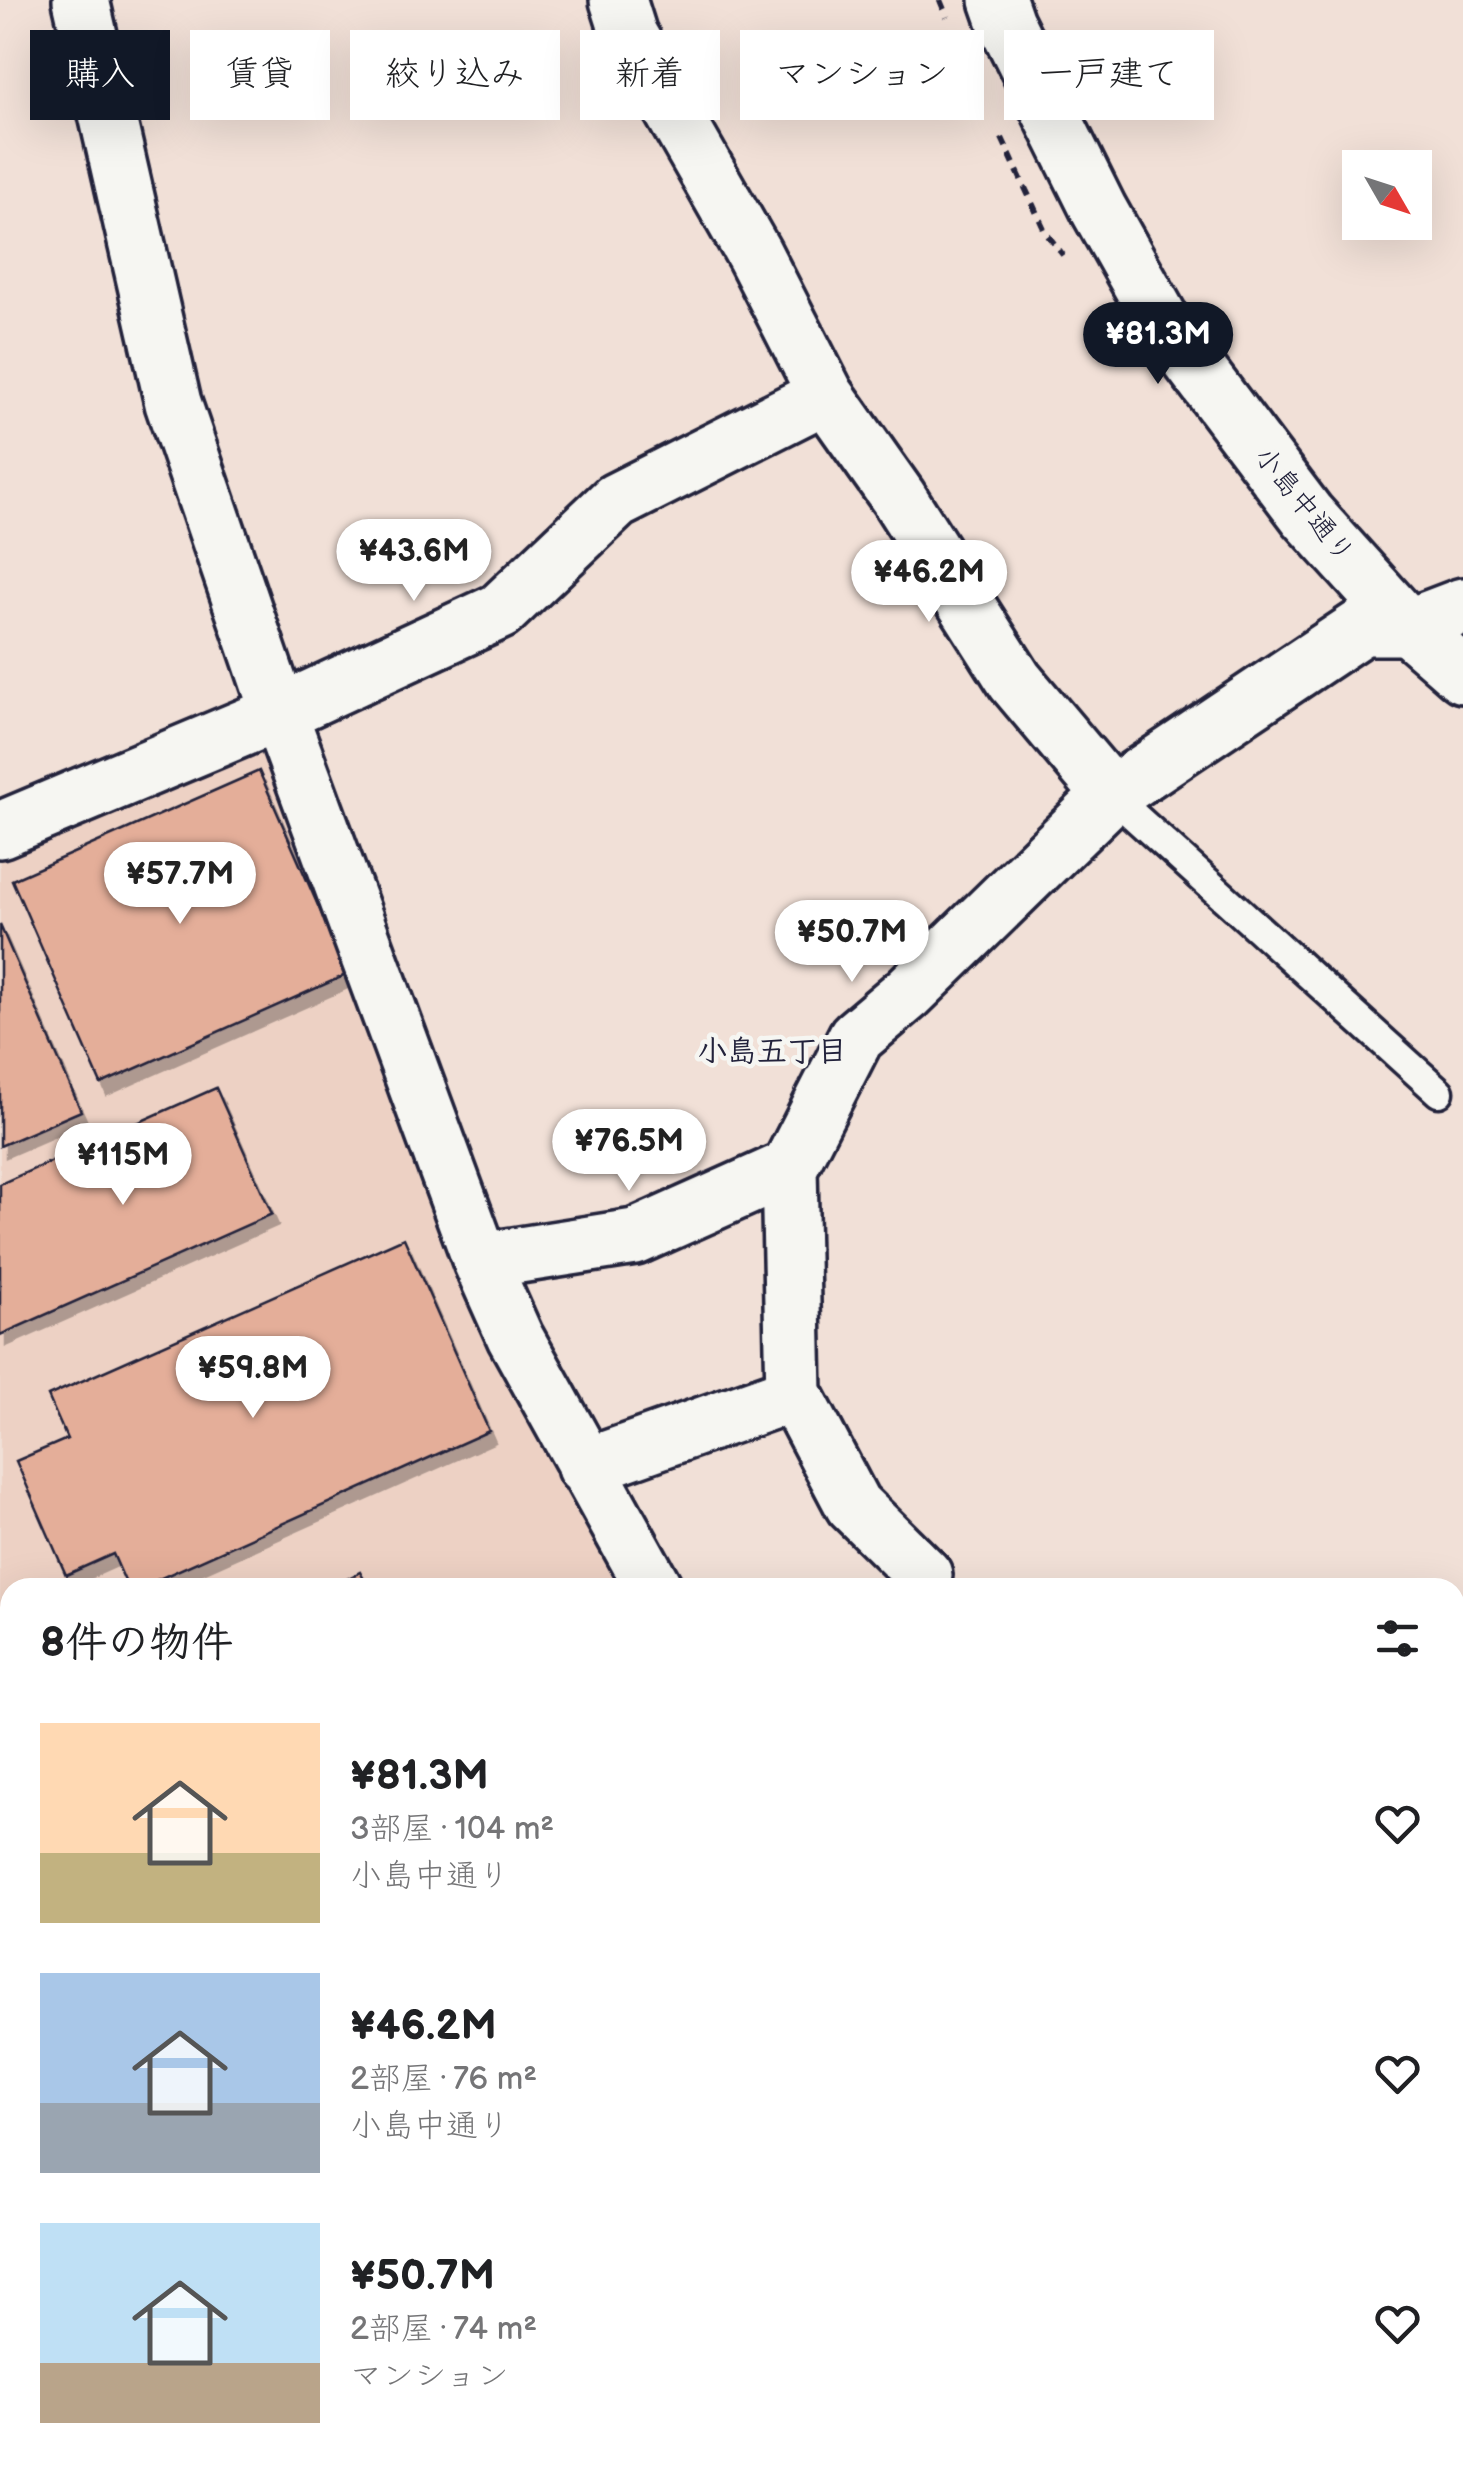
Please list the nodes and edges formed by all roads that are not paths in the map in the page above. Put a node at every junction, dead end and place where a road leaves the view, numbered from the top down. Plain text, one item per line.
1 (81, 0) edge
2 (618, 0) edge
3 (998, 0) edge
4 (826, 395) junction
5 (1463, 606) edge
6 (1408, 628) junction
7 (1463, 674) edge
8 (280, 712) junction
9 (1110, 795) junction
10 (0, 830) edge
11 (1439, 1092) dead end
12 (789, 1168) junction
13 (481, 1261) junction
14 (794, 1394) junction
15 (585, 1466) junction
16 (924, 1575) dead end
17 (648, 1578) edge

1 - 8 street
2 - 4 street
3 - 6 street, 小島中通り
4 - 8 street
4 - 9 street
5 - 6 street
6 - 7 street, 小島中通り
6 - 9 street
8 - 10 street
8 - 13 street
9 - 11 lane
9 - 12 street
12 - 13 street
12 - 14 street
13 - 15 street
14 - 15 street
14 - 16 street
15 - 17 street

